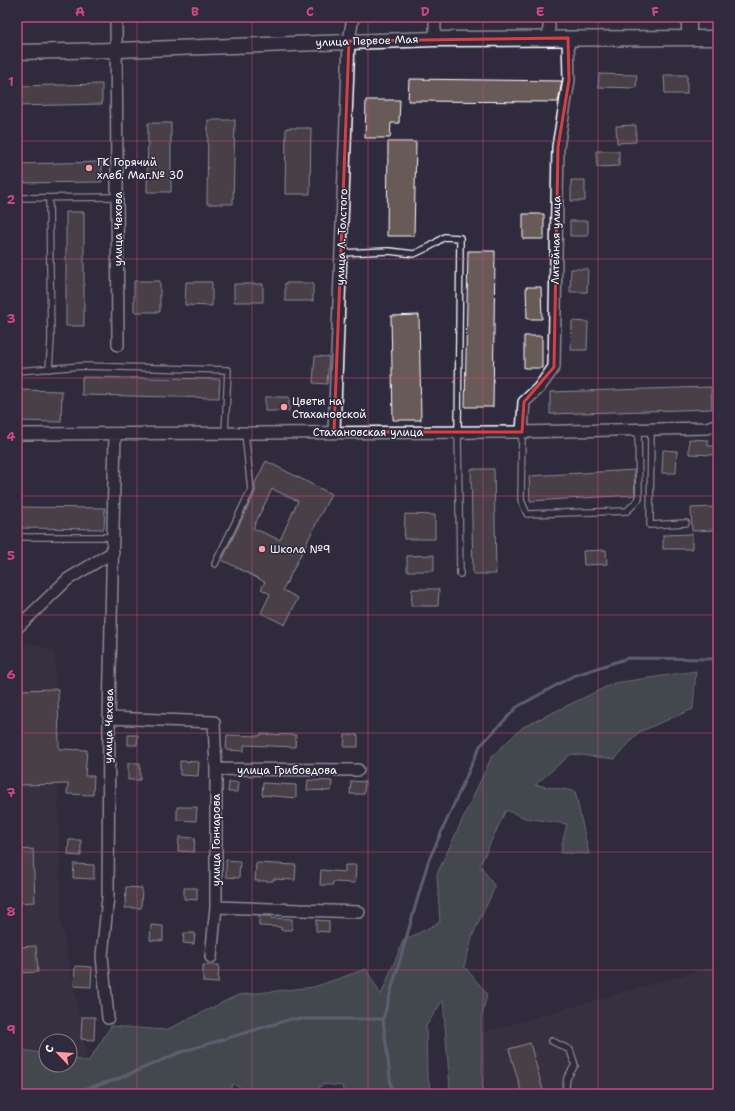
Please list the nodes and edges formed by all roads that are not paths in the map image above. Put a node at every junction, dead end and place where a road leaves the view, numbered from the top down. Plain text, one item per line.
1 (116, 17) edge
2 (353, 17) edge
3 (434, 17) edge
4 (549, 17) edge
5 (689, 17) edge
6 (549, 38) junction
7 (568, 38) junction
8 (689, 38) junction
9 (718, 38) edge
10 (435, 39) junction
11 (349, 41) junction
12 (117, 50) junction
13 (17, 52) edge
14 (118, 196) junction
15 (17, 198) edge
16 (49, 198) junction
17 (341, 253) junction
18 (118, 345) dead end
19 (49, 368) junction
20 (17, 371) edge
21 (718, 424) edge
22 (651, 429) junction
23 (638, 430) junction
24 (334, 432) junction
25 (458, 432) junction
26 (522, 432) junction
27 (225, 433) junction
28 (245, 433) junction
29 (17, 434) edge
30 (115, 434) junction
31 (686, 524) dead end
32 (17, 537) edge
33 (113, 537) junction
34 (113, 552) junction
35 (215, 564) dead end
36 (460, 574) dead end
37 (17, 628) edge
38 (109, 718) junction
39 (216, 769) junction
40 (358, 770) dead end
41 (216, 907) junction
42 (360, 912) dead end
43 (211, 957) dead end
44 (108, 1018) dead end
45 (552, 1041) dead end
46 (565, 1094) edge

1 - 12 street, улица Чехова
2 - 11 street, улица Л. Толстого
3 - 10 street
4 - 6 street
5 - 8 street
6 - 7 street, улица Первое Мая
6 - 10 street, улица Первое Мая
7 - 8 street, улица Первое Мая
7 - 26 street, Литейная улица
8 - 9 street, улица Первое Мая
10 - 11 street, улица Первое Мая
11 - 12 street, улица Первое Мая
11 - 17 street, улица Л. Толстого
12 - 13 street, улица Первое Мая
12 - 14 street, улица Чехова
14 - 16 lane
14 - 18 street, улица Чехова
15 - 16 lane
16 - 19 lane
17 - 24 street, улица Л. Толстого
17 - 25 lane
19 - 20 lane
19 - 27 lane
21 - 22 street, Стахановская улица
22 - 23 street, Стахановская улица
22 - 31 lane
23 - 26 street, Стахановская улица
23 - 26 lane
24 - 25 street, Стахановская улица
24 - 28 street, Стахановская улица
25 - 26 street, Стахановская улица
25 - 36 lane
27 - 28 street, Стахановская улица
27 - 30 street, Стахановская улица
28 - 35 lane
29 - 30 street, Стахановская улица
30 - 33 street, улица Чехова
32 - 33 lane
33 - 34 street, улица Чехова
34 - 37 street
34 - 38 street, улица Чехова
38 - 39 street, улица Гончарова
38 - 44 street, улица Чехова
39 - 40 street, улица Грибоедова
39 - 41 street, улица Гончарова
41 - 42 street
41 - 43 street, улица Гончарова
45 - 46 lane

